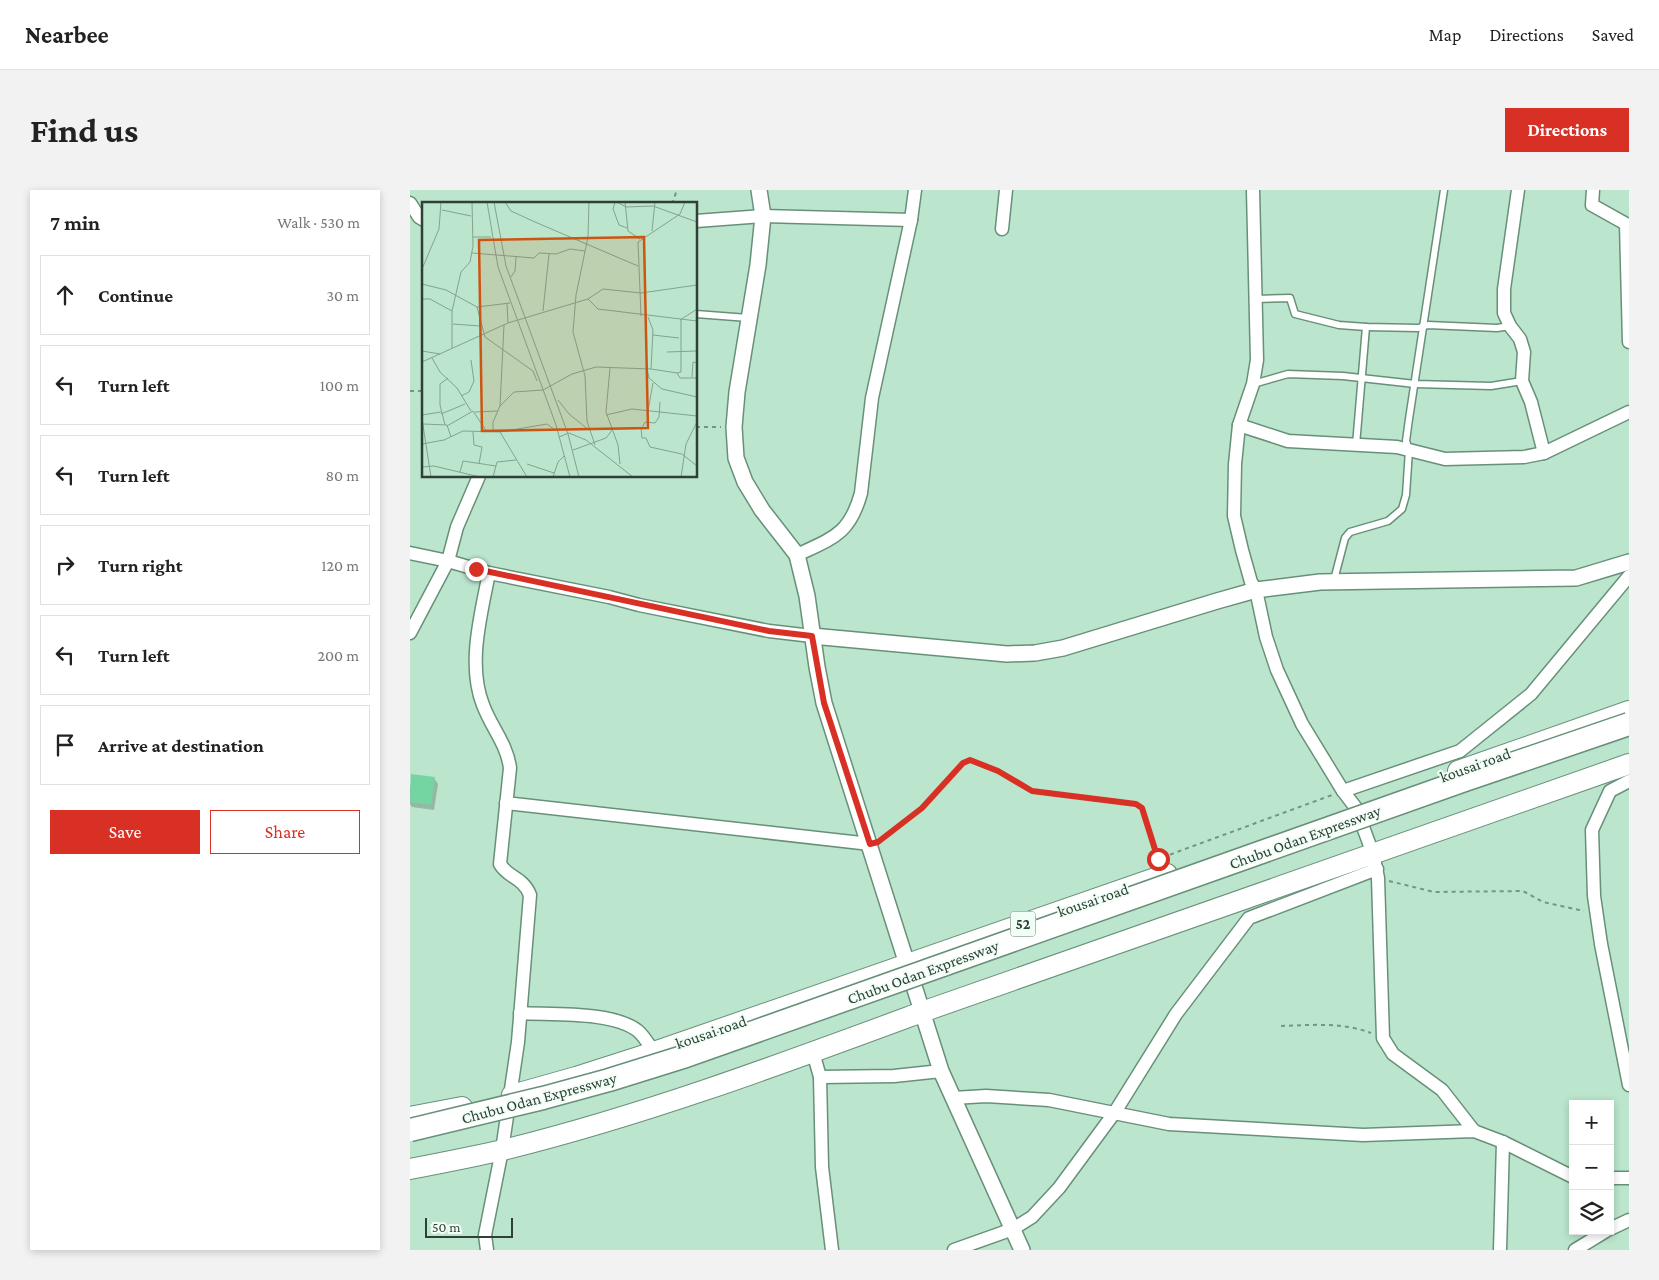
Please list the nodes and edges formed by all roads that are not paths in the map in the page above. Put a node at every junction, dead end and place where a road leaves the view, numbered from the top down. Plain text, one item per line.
1 (759, 190) edge
2 (915, 190) edge
3 (1006, 190) edge
4 (1253, 190) edge
5 (1444, 190) edge
6 (1518, 190) edge
7 (1594, 190) edge
8 (410, 203) edge
9 (763, 216) junction
10 (418, 220) edge
11 (911, 220) junction
12 (698, 221) edge
13 (1002, 229) dead end
14 (1628, 232) edge
15 (1256, 299) junction
16 (698, 314) edge
17 (749, 318) junction
18 (1422, 326) junction
19 (1510, 326) junction
20 (1366, 327) junction
21 (1629, 342) edge
22 (1362, 378) junction
23 (1522, 381) junction
24 (1253, 384) junction
25 (1415, 384) junction
26 (1629, 412) edge
27 (1239, 425) junction
28 (1356, 445) junction
29 (1409, 450) junction
30 (1544, 453) junction
31 (478, 478) edge
32 (410, 553) edge
33 (797, 554) junction
34 (448, 561) junction
35 (1629, 562) edge
36 (490, 573) junction
37 (1629, 576) edge
38 (1334, 582) junction
39 (1256, 590) junction
40 (410, 633) edge
41 (812, 636) junction
42 (1629, 711) edge
43 (1629, 724) edge
44 (1629, 733) edge
45 (1629, 764) edge
46 (1629, 781) edge
47 (1343, 791) junction
48 (506, 803) junction
49 (1356, 808) junction
50 (870, 844) junction
51 (1376, 867) junction
52 (907, 965) junction
53 (922, 1012) junction
54 (520, 1013) junction
55 (654, 1052) junction
56 (813, 1052) junction
57 (941, 1071) junction
58 (820, 1077) junction
59 (1629, 1085) edge
60 (510, 1095) junction
61 (953, 1098) junction
62 (1115, 1112) junction
63 (410, 1117) edge
64 (410, 1130) edge
65 (1474, 1131) junction
66 (410, 1138) edge
67 (1503, 1142) junction
68 (502, 1150) junction
69 (410, 1169) edge
70 (1569, 1175) edge
71 (1614, 1178) edge
72 (1629, 1178) edge
73 (1629, 1220) edge
74 (1614, 1227) edge
75 (1013, 1229) junction
76 (1599, 1235) edge
77 (487, 1250) edge
78 (832, 1250) edge
79 (956, 1250) edge
80 (1022, 1250) edge
81 (1500, 1250) edge
82 (1575, 1250) edge

1 - 9 street
2 - 11 street
3 - 13 street
4 - 15 street
5 - 18 lane
6 - 19 street
7 - 14 street
8 - 10 street
9 - 11 street
9 - 12 street
9 - 17 street
11 - 33 street
14 - 21 street
15 - 20 lane
15 - 24 street
16 - 17 lane
17 - 33 street
18 - 19 lane
18 - 20 lane
18 - 25 lane
19 - 23 street
20 - 22 lane
22 - 24 lane
22 - 25 lane
22 - 28 lane
23 - 25 lane
23 - 30 street
24 - 27 street
25 - 29 lane
26 - 30 street
27 - 28 street
27 - 39 street
28 - 29 street
29 - 30 street
29 - 38 lane
31 - 34 street
32 - 34 street
33 - 41 street
34 - 36 street
34 - 40 street
35 - 38 street
36 - 41 street
36 - 48 street
37 - 47 street
38 - 39 street
39 - 41 street
39 - 47 street
41 - 50 street
42 - 49 highway, kousai road / 52
43 - 64 highway, Chubu Odan Expressway, bridge
44 - 66 highway, Chubu Odan Expressway
45 - 51 highway
46 - 59 street
47 - 49 street
48 - 50 street
48 - 54 street
49 - 51 street
49 - 52 highway, kousai road / 52
50 - 52 street
51 - 53 highway
51 - 62 street
51 - 65 street
52 - 53 street
52 - 55 highway, kousai road / 52
53 - 56 highway
53 - 57 street
54 - 55 street
54 - 60 street
55 - 60 highway, kousai road / 52
56 - 58 street
56 - 68 highway
57 - 58 street
57 - 61 street
58 - 78 street
60 - 63 highway, kousai road / 52
60 - 68 street
61 - 62 street
61 - 75 street
62 - 65 street
62 - 75 street
65 - 67 street
67 - 70 street
67 - 81 street
68 - 69 highway
68 - 77 street
71 - 72 street
73 - 74 street
75 - 79 street
75 - 80 street
76 - 82 street

